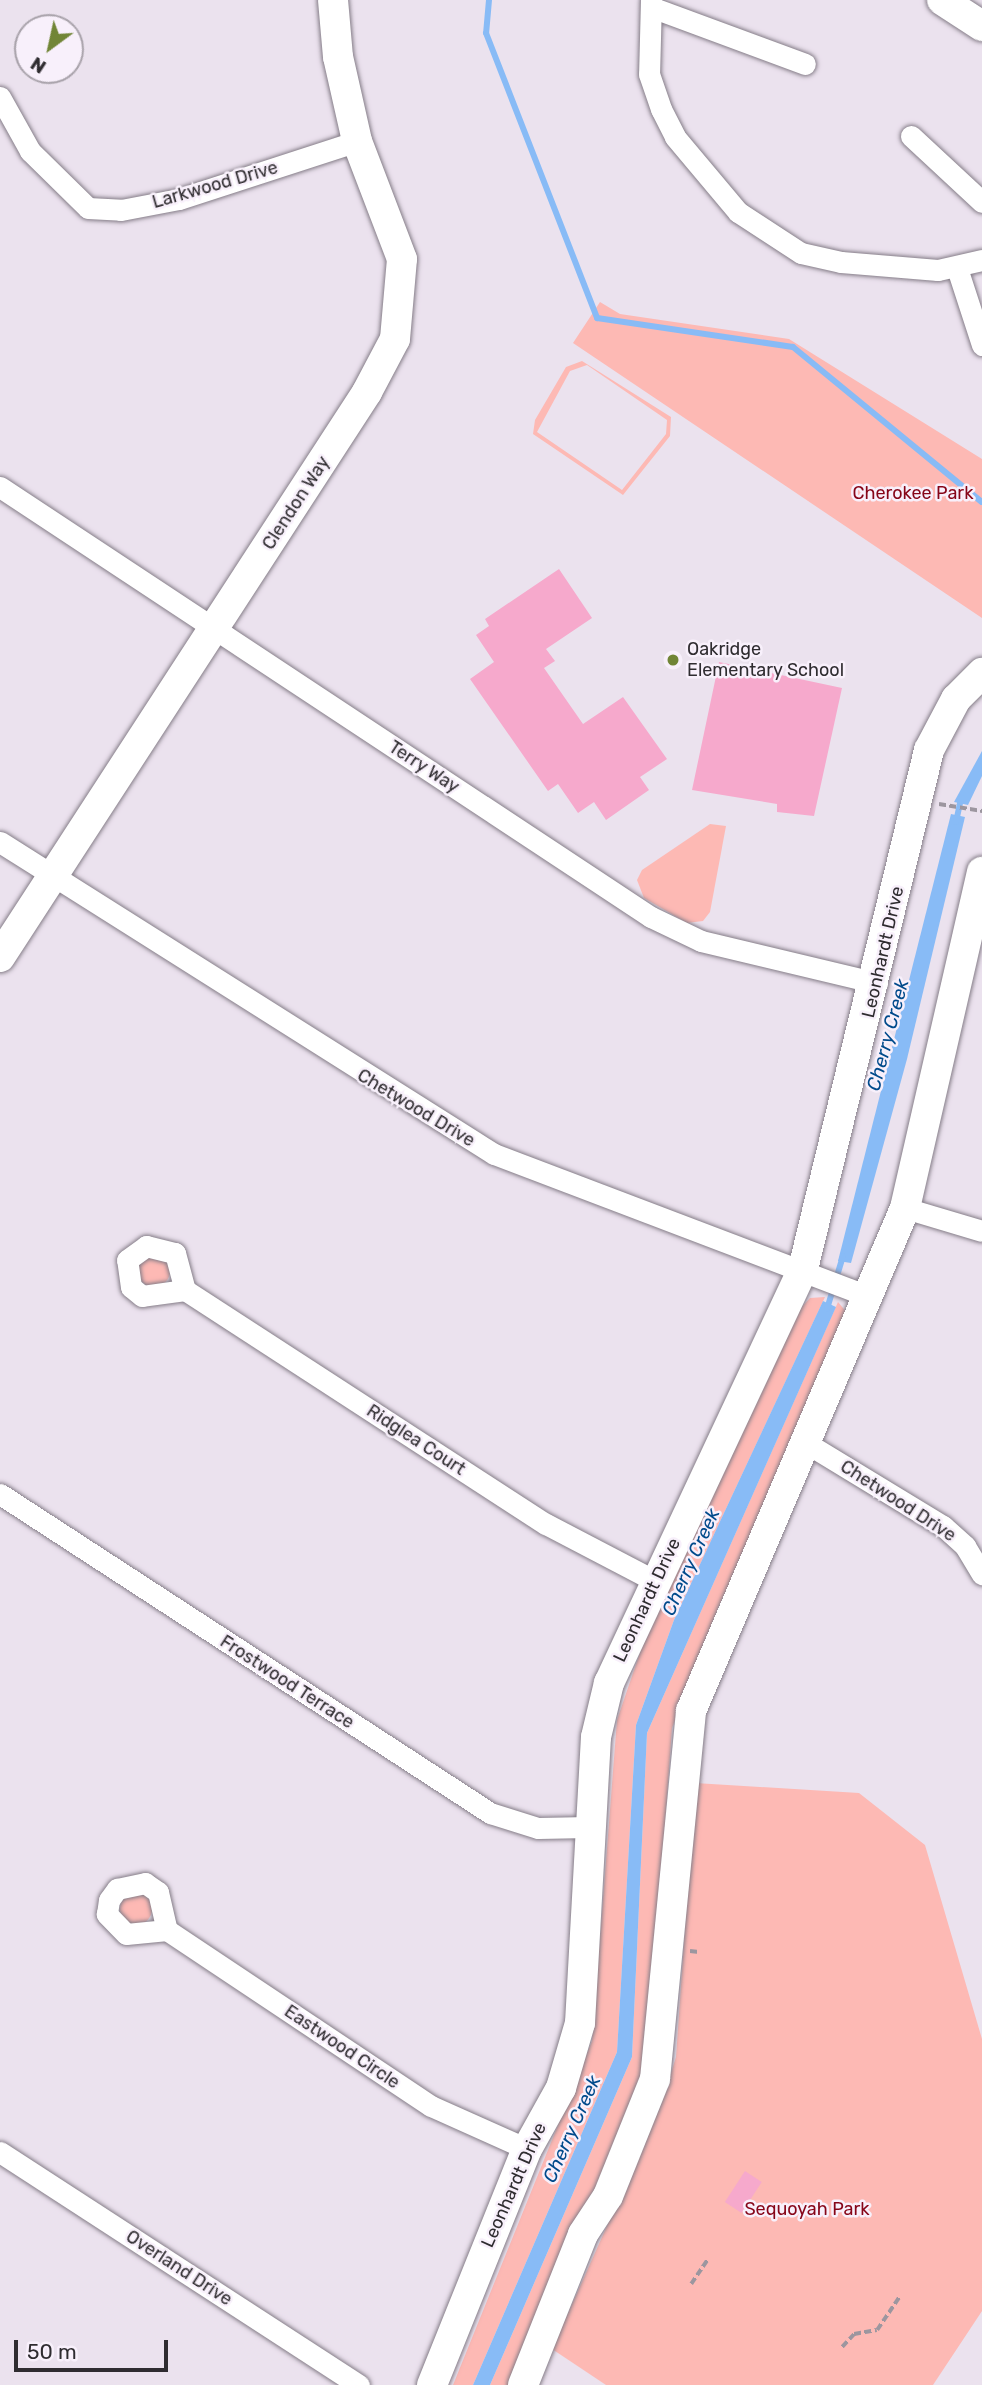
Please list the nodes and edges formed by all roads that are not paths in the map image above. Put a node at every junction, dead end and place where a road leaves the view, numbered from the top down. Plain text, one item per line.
1 (333, 0) edge
2 (942, 0) edge
3 (651, 3) edge
4 (982, 26) edge
5 (805, 64) dead end
6 (0, 97) edge
7 (911, 136) dead end
8 (357, 141) junction
9 (982, 202) edge
10 (982, 260) edge
11 (957, 268) junction
12 (982, 345) edge
13 (0, 486) edge
14 (215, 628) junction
15 (982, 673) edge
16 (0, 842) edge
17 (982, 872) edge
18 (52, 876) junction
19 (976, 934) edge
20 (0, 957) edge
21 (877, 984) junction
22 (905, 1208) junction
23 (982, 1231) edge
24 (814, 1274) junction
25 (185, 1290) dead end
26 (861, 1292) junction
27 (803, 1441) junction
28 (0, 1494) edge
29 (982, 1573) edge
30 (653, 1580) junction
31 (589, 1827) junction
32 (167, 1930) dead end
33 (527, 2149) junction
34 (0, 2151) edge
35 (359, 2385) edge
36 (432, 2385) edge
37 (523, 2385) edge

1 - 8 street, Clendon Way
2 - 4 street
3 - 5 street
3 - 11 street
6 - 8 street, Larkwood Drive
7 - 9 street
8 - 14 street, Clendon Way
10 - 11 street
11 - 12 street
13 - 14 street, Terry Way
14 - 18 street, Clendon Way
14 - 21 street, Terry Way
15 - 21 street, Leonhardt Drive
16 - 18 street, Chetwood Drive
17 - 19 street
18 - 20 street, Clendon Way
18 - 24 street, Chetwood Drive
19 - 22 street
21 - 24 street, Leonhardt Drive
22 - 23 street
22 - 26 street
24 - 26 street, Chetwood Drive
24 - 30 street, Leonhardt Drive
25 - 30 street, Ridglea Court
26 - 27 street
27 - 29 street, Chetwood Drive
27 - 37 street
28 - 31 street, Frostwood Terrace
30 - 31 street, Leonhardt Drive
31 - 33 street, Leonhardt Drive
32 - 33 street, Eastwood Circle
33 - 36 street, Leonhardt Drive
34 - 35 street, Overland Drive

